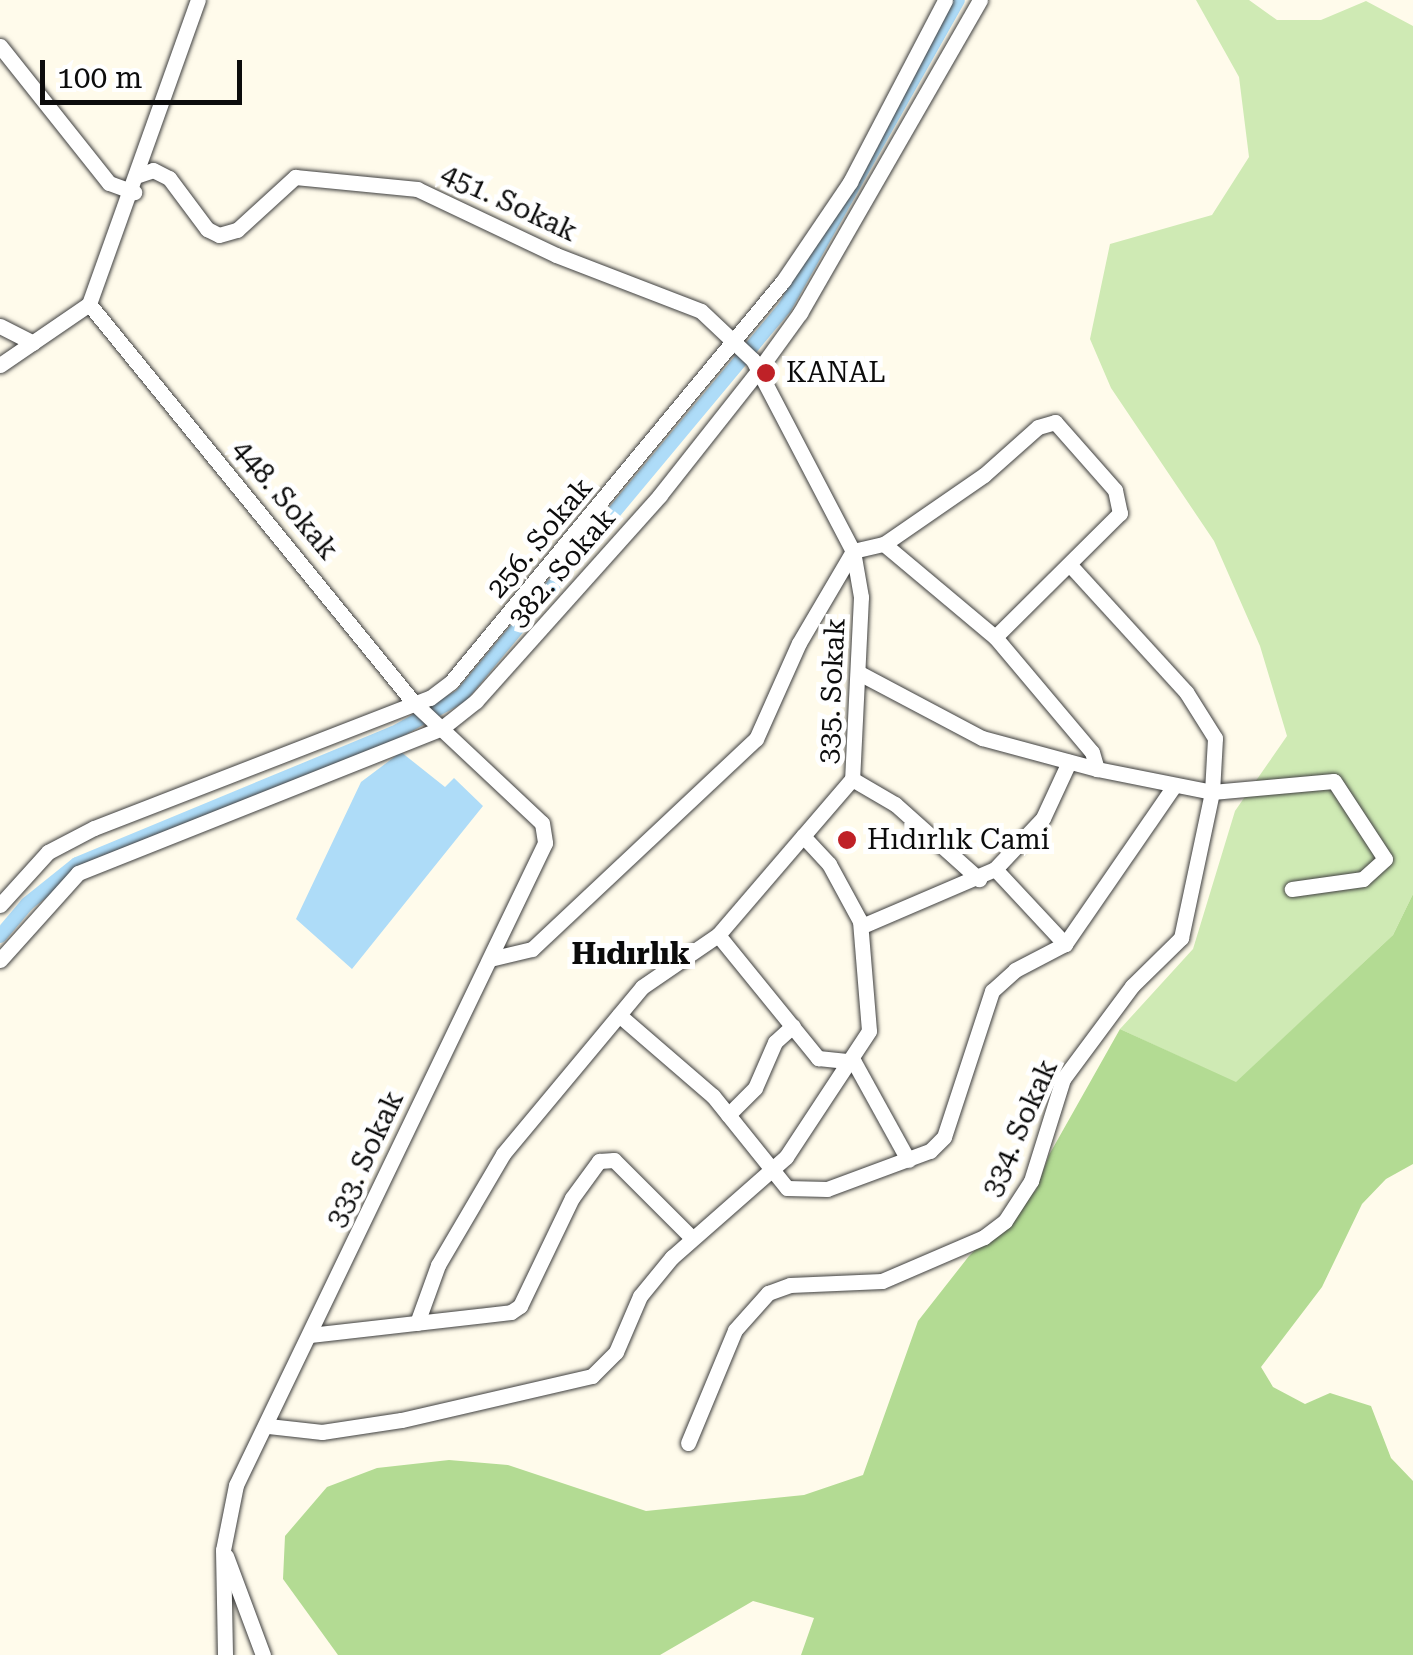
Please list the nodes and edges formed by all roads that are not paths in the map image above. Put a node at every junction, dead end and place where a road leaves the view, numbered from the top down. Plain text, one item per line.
1 (198, 0) edge
2 (945, 0) edge
3 (980, 0) edge
4 (0, 46) edge
5 (135, 184) junction
6 (89, 304) junction
7 (0, 326) edge
8 (33, 343) junction
9 (738, 343) junction
10 (0, 365) edge
11 (755, 366) junction
12 (884, 544) junction
13 (853, 551) junction
14 (1068, 564) junction
15 (995, 636) junction
16 (861, 674) junction
17 (416, 704) junction
18 (440, 726) junction
19 (1069, 762) junction
20 (1097, 770) junction
21 (852, 779) junction
22 (1174, 786) junction
23 (1212, 792) junction
24 (803, 836) junction
25 (995, 869) junction
26 (979, 880) junction
27 (1292, 889) dead end
28 (0, 904) edge
29 (862, 926) junction
30 (718, 935) junction
31 (1066, 944) junction
32 (490, 959) junction
33 (0, 960) edge
34 (619, 1015) junction
35 (793, 1026) junction
36 (854, 1062) junction
37 (728, 1114) junction
38 (908, 1160) junction
39 (770, 1172) junction
40 (692, 1238) junction
41 (417, 1323) junction
42 (310, 1335) junction
43 (268, 1426) junction
44 (688, 1443) dead end
45 (223, 1550) junction
46 (262, 1648) edge
47 (225, 1655) edge
48 (277, 1655) edge

1 - 5 street
2 - 9 street, 256. Sokak
3 - 11 street, 382. Sokak
4 - 5 street
5 - 6 street
5 - 9 street, 451. Sokak
6 - 8 street
6 - 17 street, 448. Sokak
7 - 8 street
8 - 10 street
9 - 11 street, 451. Sokak
9 - 17 street, 256. Sokak
11 - 13 street, 335. Sokak
11 - 18 street, 382. Sokak
12 - 13 street
12 - 14 street
12 - 15 street
13 - 16 street, 335. Sokak
13 - 32 street
14 - 15 street
14 - 23 street, 334. Sokak
15 - 20 street
16 - 19 street
16 - 21 street, 335. Sokak
17 - 18 street, 448. Sokak
17 - 28 street, 256. Sokak
18 - 32 street, 333. Sokak
18 - 33 street, 382. Sokak
19 - 20 street
19 - 25 street
20 - 22 street
21 - 24 street, 335. Sokak
21 - 26 street
22 - 23 street
22 - 31 street
23 - 27 street
23 - 44 street, 334. Sokak
24 - 29 street
24 - 30 street, 335. Sokak
25 - 26 street
25 - 31 street
26 - 29 street
29 - 36 street
30 - 34 street, 335. Sokak
30 - 35 street
31 - 38 street
32 - 42 street, 333. Sokak
34 - 37 street
34 - 41 street, 335. Sokak
35 - 36 street
35 - 37 street
36 - 38 street
36 - 39 street
37 - 39 street
38 - 39 street
39 - 40 street
40 - 41 street
40 - 43 street
41 - 42 street
42 - 43 street, 333. Sokak
43 - 45 street, 333. Sokak
45 - 46 street
45 - 47 street, 333. Sokak
46 - 48 street

